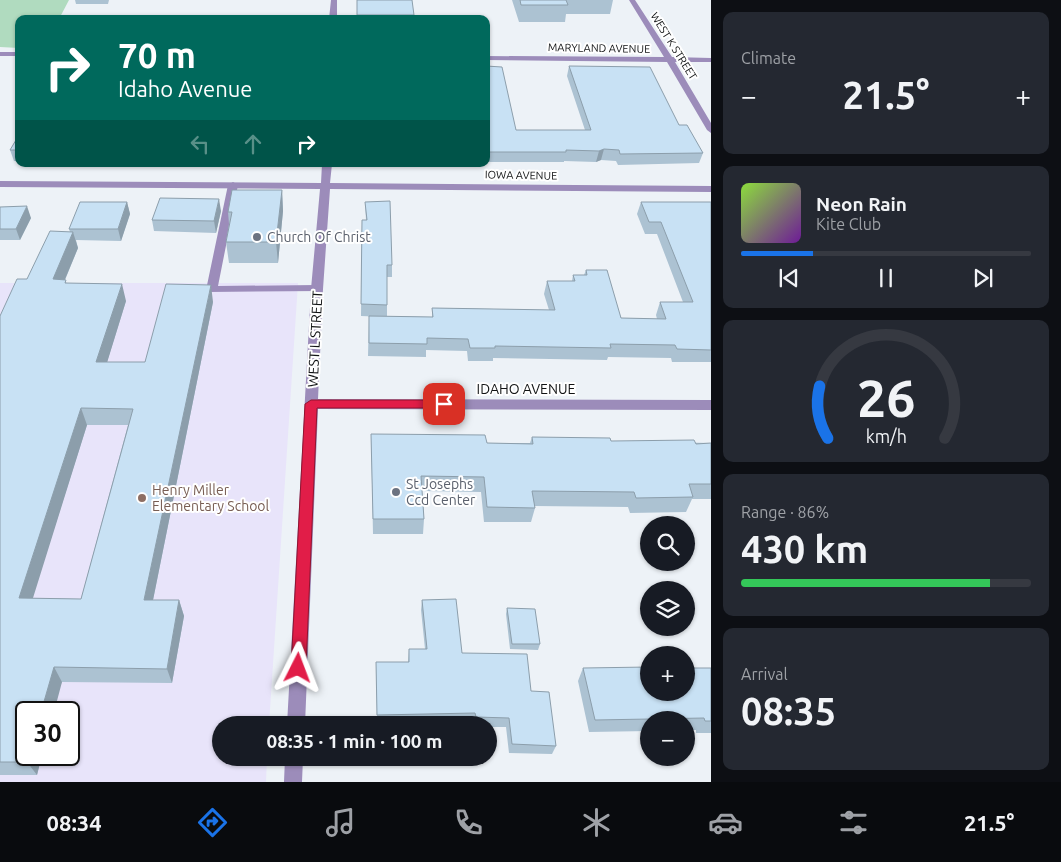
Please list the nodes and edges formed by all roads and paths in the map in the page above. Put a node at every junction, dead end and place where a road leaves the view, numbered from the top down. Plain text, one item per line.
1 (334, 0) edge
2 (632, 0) edge
3 (333, 15) edge
4 (0, 54) edge
5 (15, 54) edge
6 (490, 58) edge
7 (670, 60) junction
8 (711, 60) edge
9 (711, 130) edge
10 (328, 167) edge
11 (0, 184) edge
12 (327, 185) junction
13 (233, 186) junction
14 (711, 189) edge
15 (317, 289) junction
16 (311, 404) junction
17 (711, 404) edge
18 (296, 716) edge
19 (294, 766) edge
20 (293, 782) edge

1 - 3 street
2 - 7 street, WEST K STREET
4 - 5 street
6 - 7 street, MARYLAND AVENUE
7 - 8 street, MARYLAND AVENUE
7 - 9 street, WEST K STREET
10 - 12 street, WEST L STREET
11 - 13 street, IOWA AVENUE
12 - 13 street, IOWA AVENUE
12 - 14 street, IOWA AVENUE
12 - 15 street, WEST L STREET
13 - 15 street
15 - 16 street, WEST L STREET
16 - 17 street, IDAHO AVENUE
16 - 18 street, WEST L STREET
19 - 20 street

